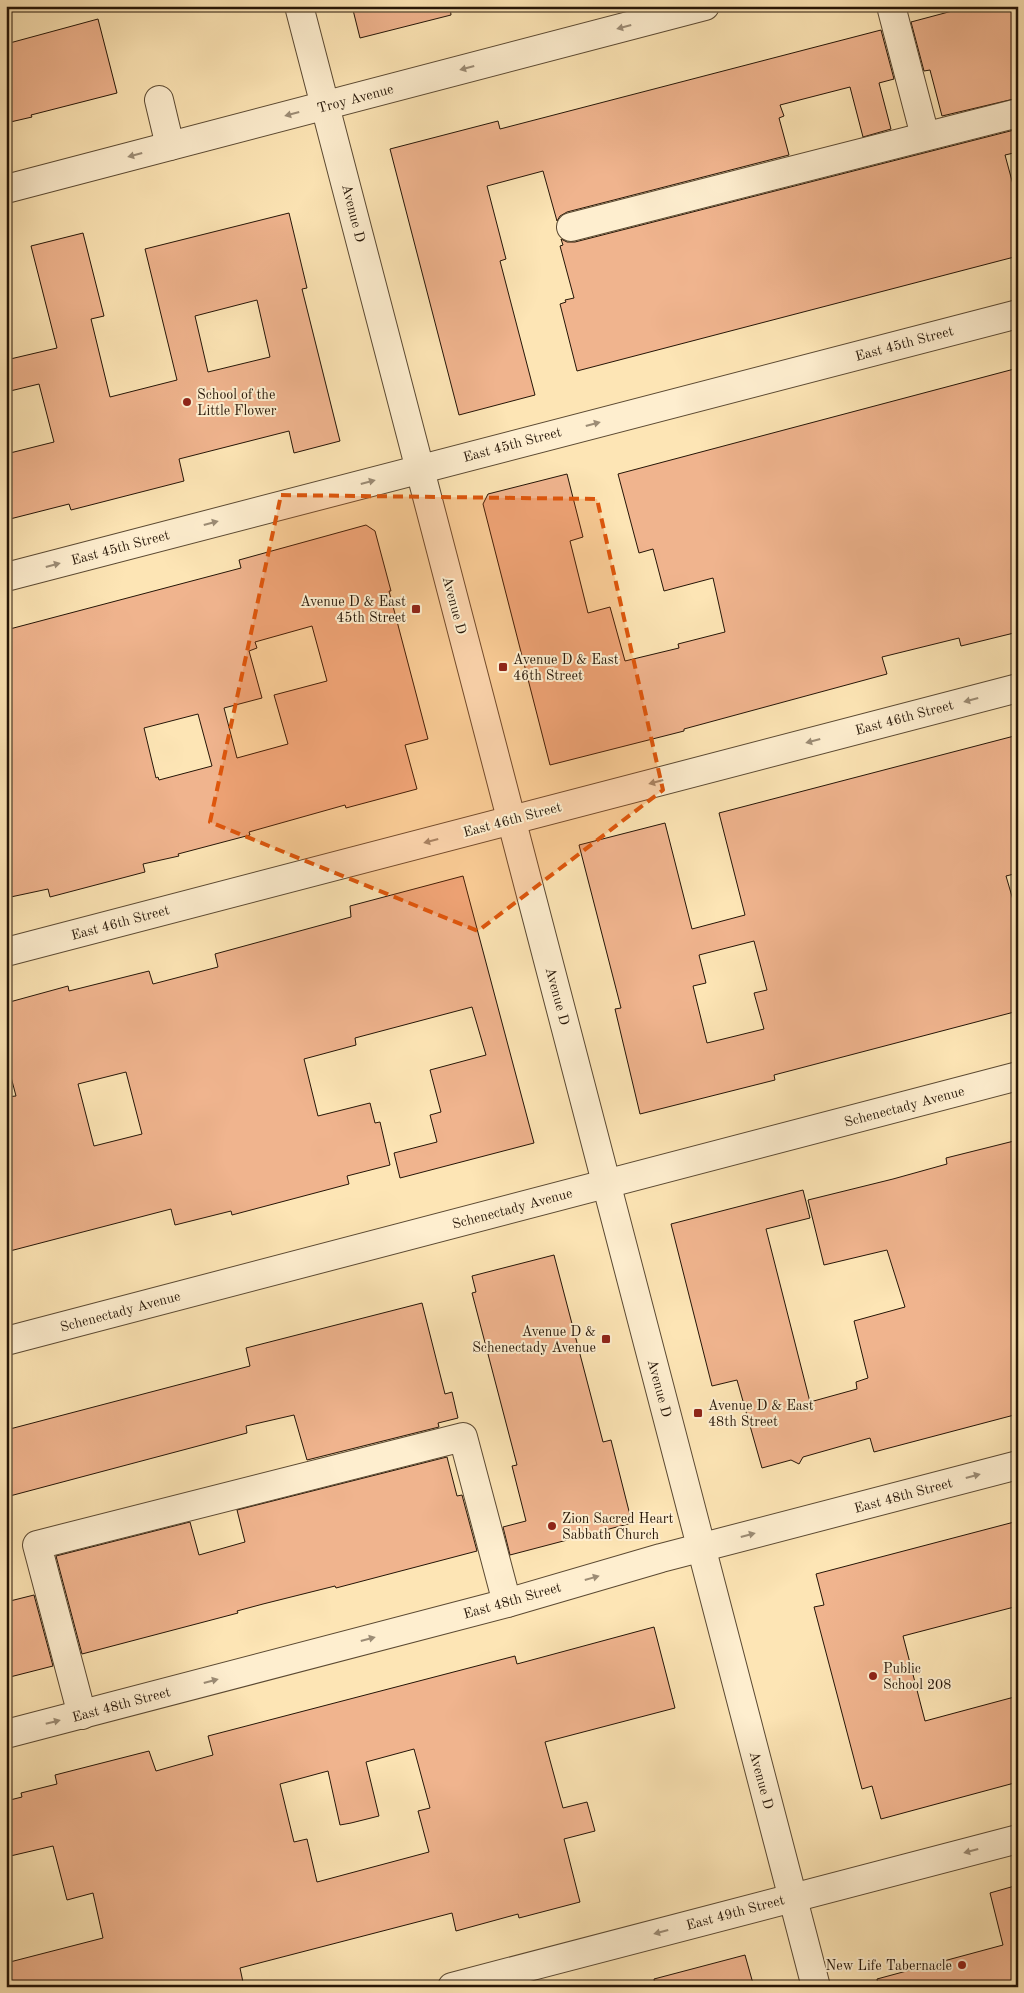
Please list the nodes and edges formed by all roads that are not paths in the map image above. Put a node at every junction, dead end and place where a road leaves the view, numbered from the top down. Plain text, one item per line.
1 (299, 6) edge
2 (705, 6) edge
3 (891, 6) edge
4 (159, 100) dead end
5 (325, 106) junction
6 (1018, 113) edge
7 (925, 136) junction
8 (170, 146) junction
9 (6, 189) edge
10 (571, 227) dead end
11 (1018, 314) edge
12 (419, 468) junction
13 (6, 577) edge
14 (1018, 688) edge
15 (512, 819) junction
16 (6, 952) edge
17 (1018, 1076) edge
18 (607, 1183) junction
19 (6, 1341) edge
20 (1018, 1465) edge
21 (701, 1547) junction
22 (507, 1603) junction
23 (82, 1715) junction
24 (6, 1734) edge
25 (1018, 1839) edge
26 (792, 1897) junction
27 (452, 1987) edge
28 (816, 1987) edge

1 - 5 street, Avenue D
2 -> 5 street, Troy Avenue
3 - 7 street
4 - 8 street
5 -> 8 street, Troy Avenue
5 - 12 street, Avenue D
6 - 7 street
7 - 10 street
8 -> 9 street, Troy Avenue
12 -> 11 street, East 45th Street
13 -> 12 street, East 45th Street
12 - 15 street, Avenue D
14 -> 15 street, East 46th Street
15 -> 16 street, East 46th Street
15 - 18 street, Avenue D
17 - 18 street, Schenectady Avenue
18 - 19 street, Schenectady Avenue
18 - 21 street, Avenue D
21 -> 20 street, East 48th Street
22 -> 21 street, East 48th Street
21 - 26 street, Avenue D
23 -> 22 street, East 48th Street
22 - 23 street
24 -> 23 street, East 48th Street
25 -> 26 street, East 49th Street
26 -> 27 street, East 49th Street
26 - 28 street, Avenue D

